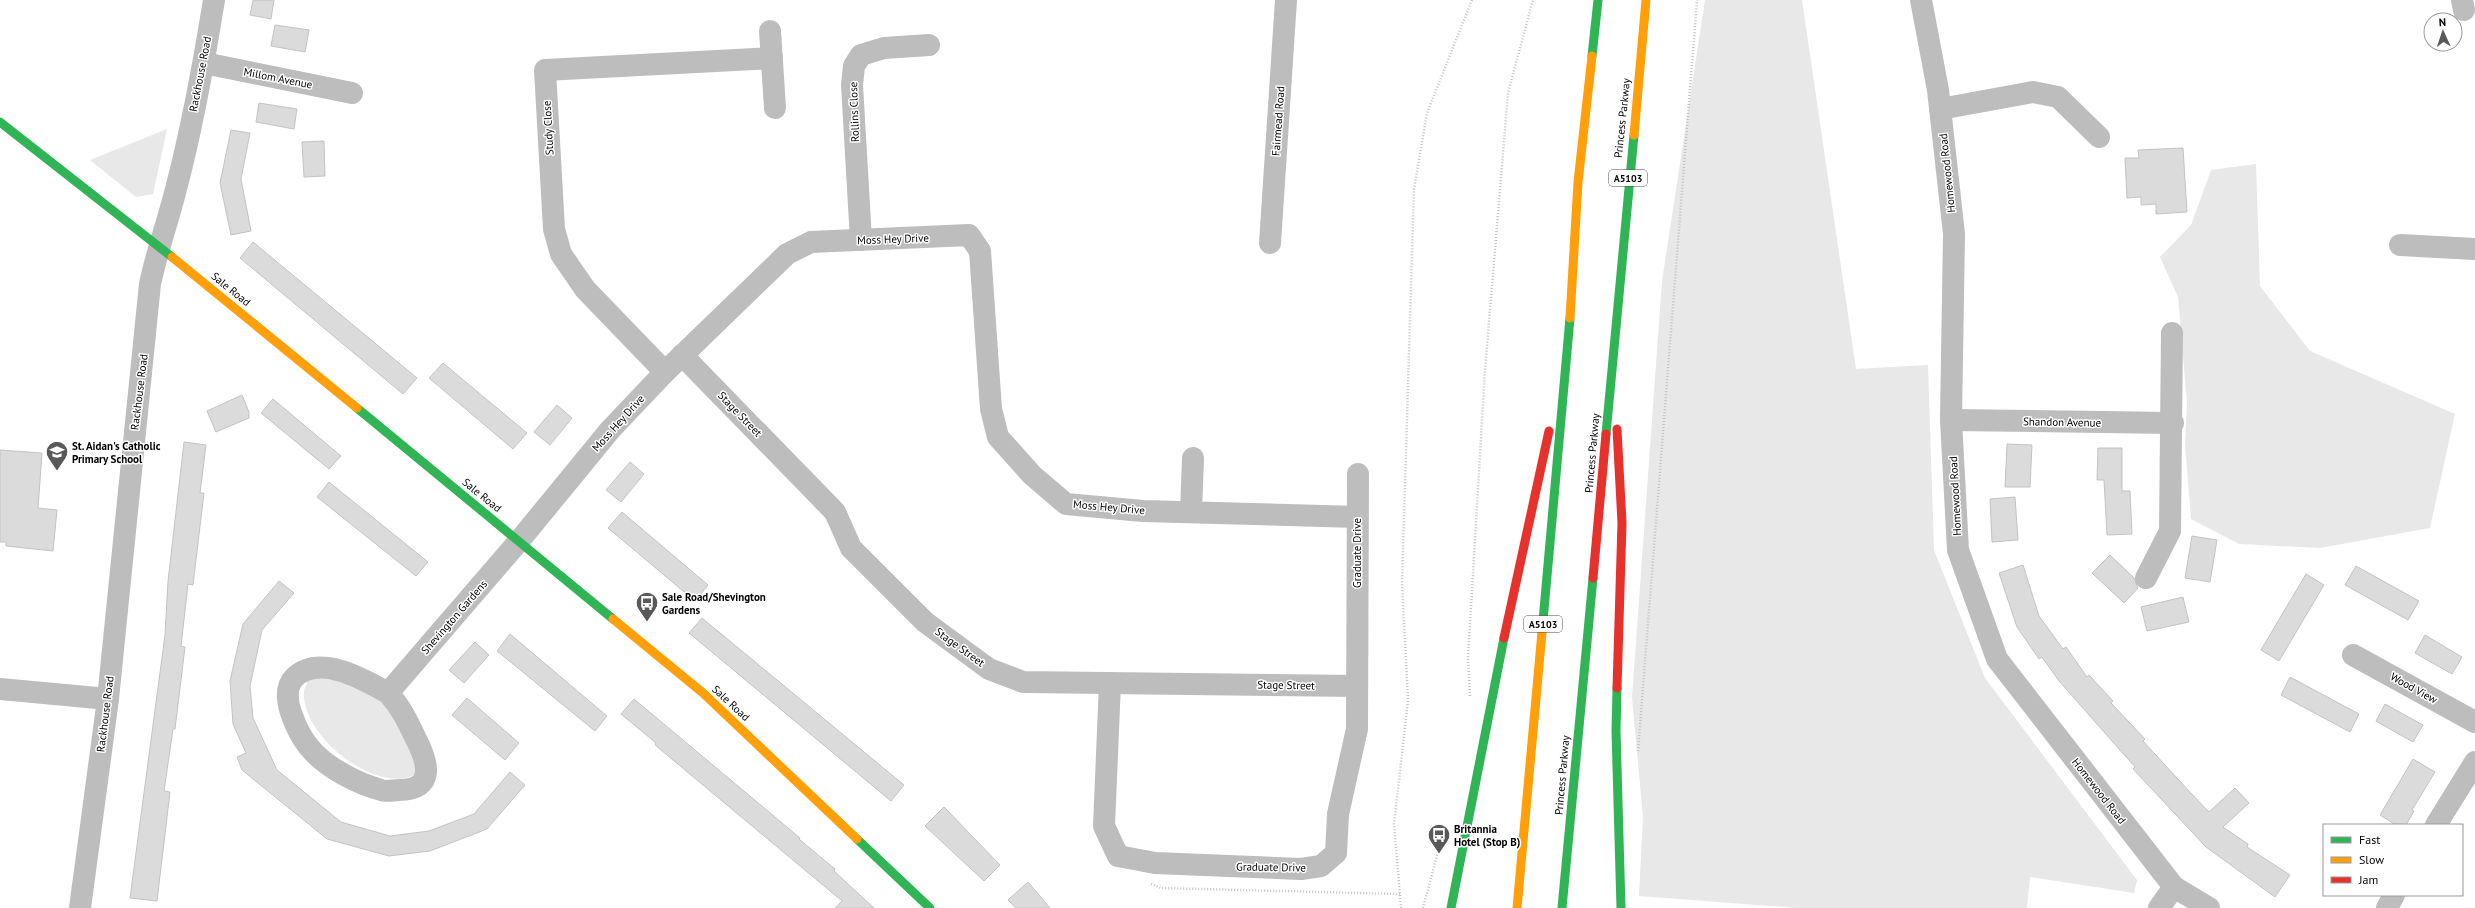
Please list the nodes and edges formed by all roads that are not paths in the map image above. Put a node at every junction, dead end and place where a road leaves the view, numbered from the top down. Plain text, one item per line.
1 (214, 0) edge
2 (1286, 0) edge
3 (1598, 0) edge
4 (1646, 0) edge
5 (1921, 0) edge
6 (770, 31) dead end
7 (929, 46) dead end
8 (772, 58) junction
9 (204, 63) junction
10 (352, 93) dead end
11 (775, 108) dead end
12 (1940, 109) junction
13 (0, 122) edge
14 (2099, 137) dead end
15 (861, 240) junction
16 (1270, 243) dead end
17 (2400, 245) dead end
18 (158, 246) junction
19 (2475, 249) edge
20 (2172, 334) dead end
21 (1569, 340) junction
22 (682, 355) junction
23 (1612, 356) junction
24 (665, 372) junction
25 (1951, 420) junction
26 (2173, 423) junction
27 (1193, 458) dead end
28 (1358, 474) dead end
29 (1191, 512) junction
30 (1357, 517) junction
31 (519, 541) junction
32 (2146, 578) dead end
33 (2353, 654) dead end
34 (1110, 683) junction
35 (1357, 686) junction
36 (0, 690) edge
37 (388, 693) junction
38 (108, 699) junction
39 (2475, 722) edge
40 (2475, 762) edge
41 (2437, 824) edge
42 (2174, 887) junction
43 (2393, 896) edge
44 (80, 908) edge
45 (930, 908) edge
46 (1451, 908) edge
47 (1517, 908) edge
48 (1562, 908) edge
49 (1621, 908) edge
50 (2159, 908) edge
51 (2209, 908) edge
52 (2387, 908) edge

1 - 9 street, Rackhouse Road
2 - 16 street, Fairmead Road
3 - 21 main road, A5103
4 - 23 main road, Princess Parkway / A5103
5 - 12 street, Homewood Road
6 - 8 street
7 - 15 street, Rollins Close
8 - 11 street
8 - 24 street, Study Close
9 - 10 street, Millom Avenue
9 - 18 street, Rackhouse Road
12 - 14 street
12 - 25 street, Homewood Road
13 - 18 main road, Sale Road
15 - 22 street, Moss Hey Drive
15 - 29 street, Moss Hey Drive
17 - 19 street
18 - 31 main road, Sale Road
18 - 38 street, Rackhouse Road
20 - 26 street
21 - 46 main road
21 - 47 main road, A5103
22 - 24 street, Moss Hey Drive
22 - 34 street, Stage Street
23 - 48 main road, Princess Parkway / A5103
23 - 49 main road
24 - 31 street, Moss Hey Drive
25 - 26 street, Shandon Avenue
25 - 42 street, Homewood Road
26 - 32 street
27 - 29 street
28 - 30 street, Graduate Drive
29 - 30 street, Moss Hey Drive
30 - 35 street, Graduate Drive
31 - 37 street, Shevington Gardens
31 - 45 main road, Sale Road
33 - 39 street, Wood View
34 - 35 street, Stage Street
34 - 35 street, Graduate Drive
36 - 38 street
37 - 37 street
38 - 44 street, Rackhouse Road
40 - 41 street
42 - 50 street
42 - 51 street, Homewood Road
43 - 52 street

